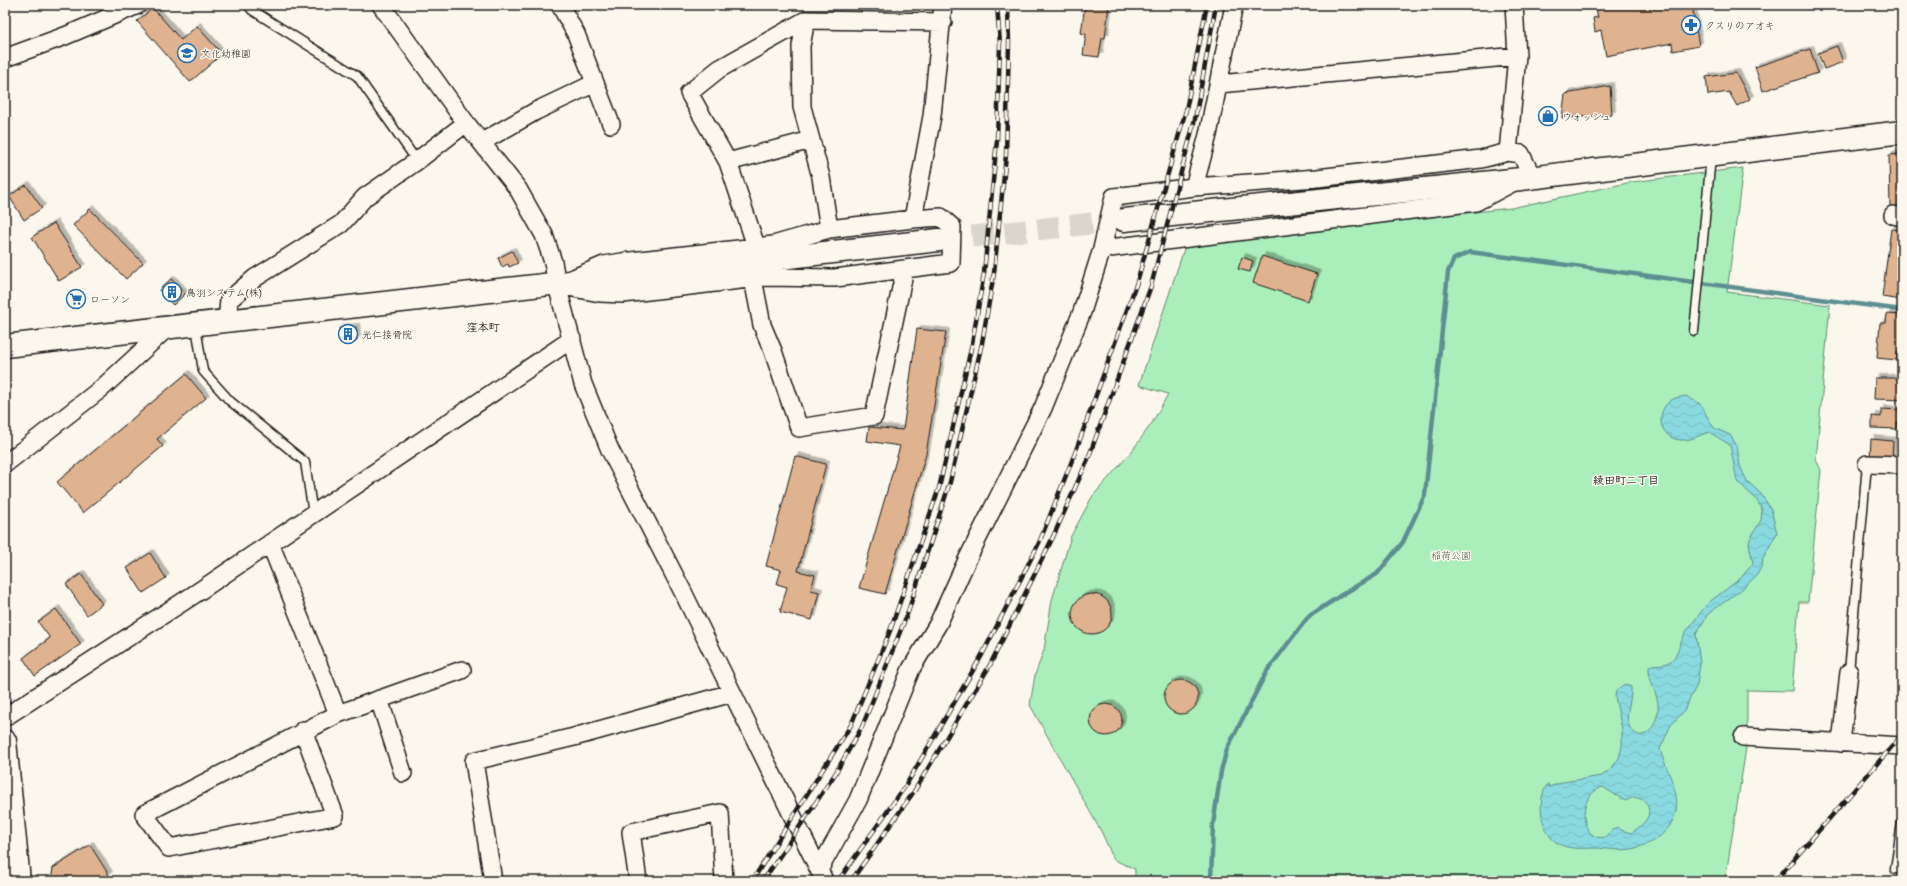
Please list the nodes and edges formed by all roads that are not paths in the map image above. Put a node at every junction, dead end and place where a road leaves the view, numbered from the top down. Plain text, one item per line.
1 (138, 5) edge
2 (248, 5) edge
3 (381, 5) edge
4 (560, 5) edge
5 (943, 5) edge
6 (1234, 5) edge
7 (1514, 5) edge
8 (806, 20) junction
9 (943, 22) junction
10 (1518, 56) junction
11 (5, 58) edge
12 (595, 83) junction
13 (1219, 84) junction
14 (466, 123) junction
15 (611, 124) dead end
16 (1902, 132) edge
17 (811, 140) junction
18 (482, 142) junction
19 (1508, 152) junction
20 (1711, 155) junction
21 (417, 161) junction
22 (728, 162) junction
23 (1526, 178) junction
24 (1194, 187) junction
25 (913, 219) junction
26 (1124, 220) tunnel mouth
27 (829, 229) junction
28 (939, 240) tunnel mouth
29 (756, 246) junction
30 (1102, 249) junction
31 (904, 269) junction
32 (753, 278) junction
33 (557, 285) junction
34 (227, 322) junction
35 (196, 325) junction
36 (166, 329) junction
37 (1694, 331) dead end
38 (572, 339) junction
39 (5, 346) edge
40 (5, 464) edge
41 (1867, 464) joint
42 (1902, 465) edge
43 (313, 514) junction
44 (270, 543) junction
45 (462, 670) dead end
46 (1849, 672) joint
47 (732, 693) junction
48 (379, 699) junction
49 (338, 714) junction
50 (5, 717) edge
51 (303, 730) junction
52 (1743, 737) dead end
53 (5, 741) edge
54 (1841, 743) junction
55 (1902, 746) edge
56 (403, 773) dead end
57 (1902, 822) edge
58 (1902, 870) edge
59 (822, 876) edge
60 (19, 881) edge
61 (493, 881) edge
62 (638, 881) edge
63 (724, 881) edge

1 - 11 street
2 - 21 lane
3 - 14 street
4 - 12 street
5 - 9 street
6 - 13 street
7 - 10 street
8 - 9 street
8 - 17 street
8 - 22 street
9 - 25 street
10 - 13 street
10 - 19 street
12 - 15 street
12 - 18 street
13 - 24 street
14 - 18 street
14 - 21 street
16 - 20 street
17 - 22 street
17 - 27 street
18 - 33 street
19 - 23 street
19 - 24 street
20 - 23 street
20 - 37 lane
21 - 34 street
22 - 29 street
23 - 26 street
23 - 30 street
24 - 30 street
25 - 27 street
25 - 31 street
27 - 29 street
28 - 33 street
29 - 33 street
30 - 59 street
31 - 32 street
31 - 32 street
32 - 33 street
33 - 34 street
33 - 38 street
34 - 35 street
35 - 36 street
35 - 43 lane
36 - 39 street
36 - 40 street
38 - 43 street
38 - 47 street
41 - 42 street
41 - 46 lane
43 - 44 street
44 - 49 street
44 - 50 street
45 - 48 street
46 - 54 street
47 - 59 street
47 - 61 street
48 - 49 street
48 - 56 street
49 - 51 street
51 - 51 street
52 - 54 street
53 - 60 street
54 - 55 street
57 - 58 lane
62 - 63 street

